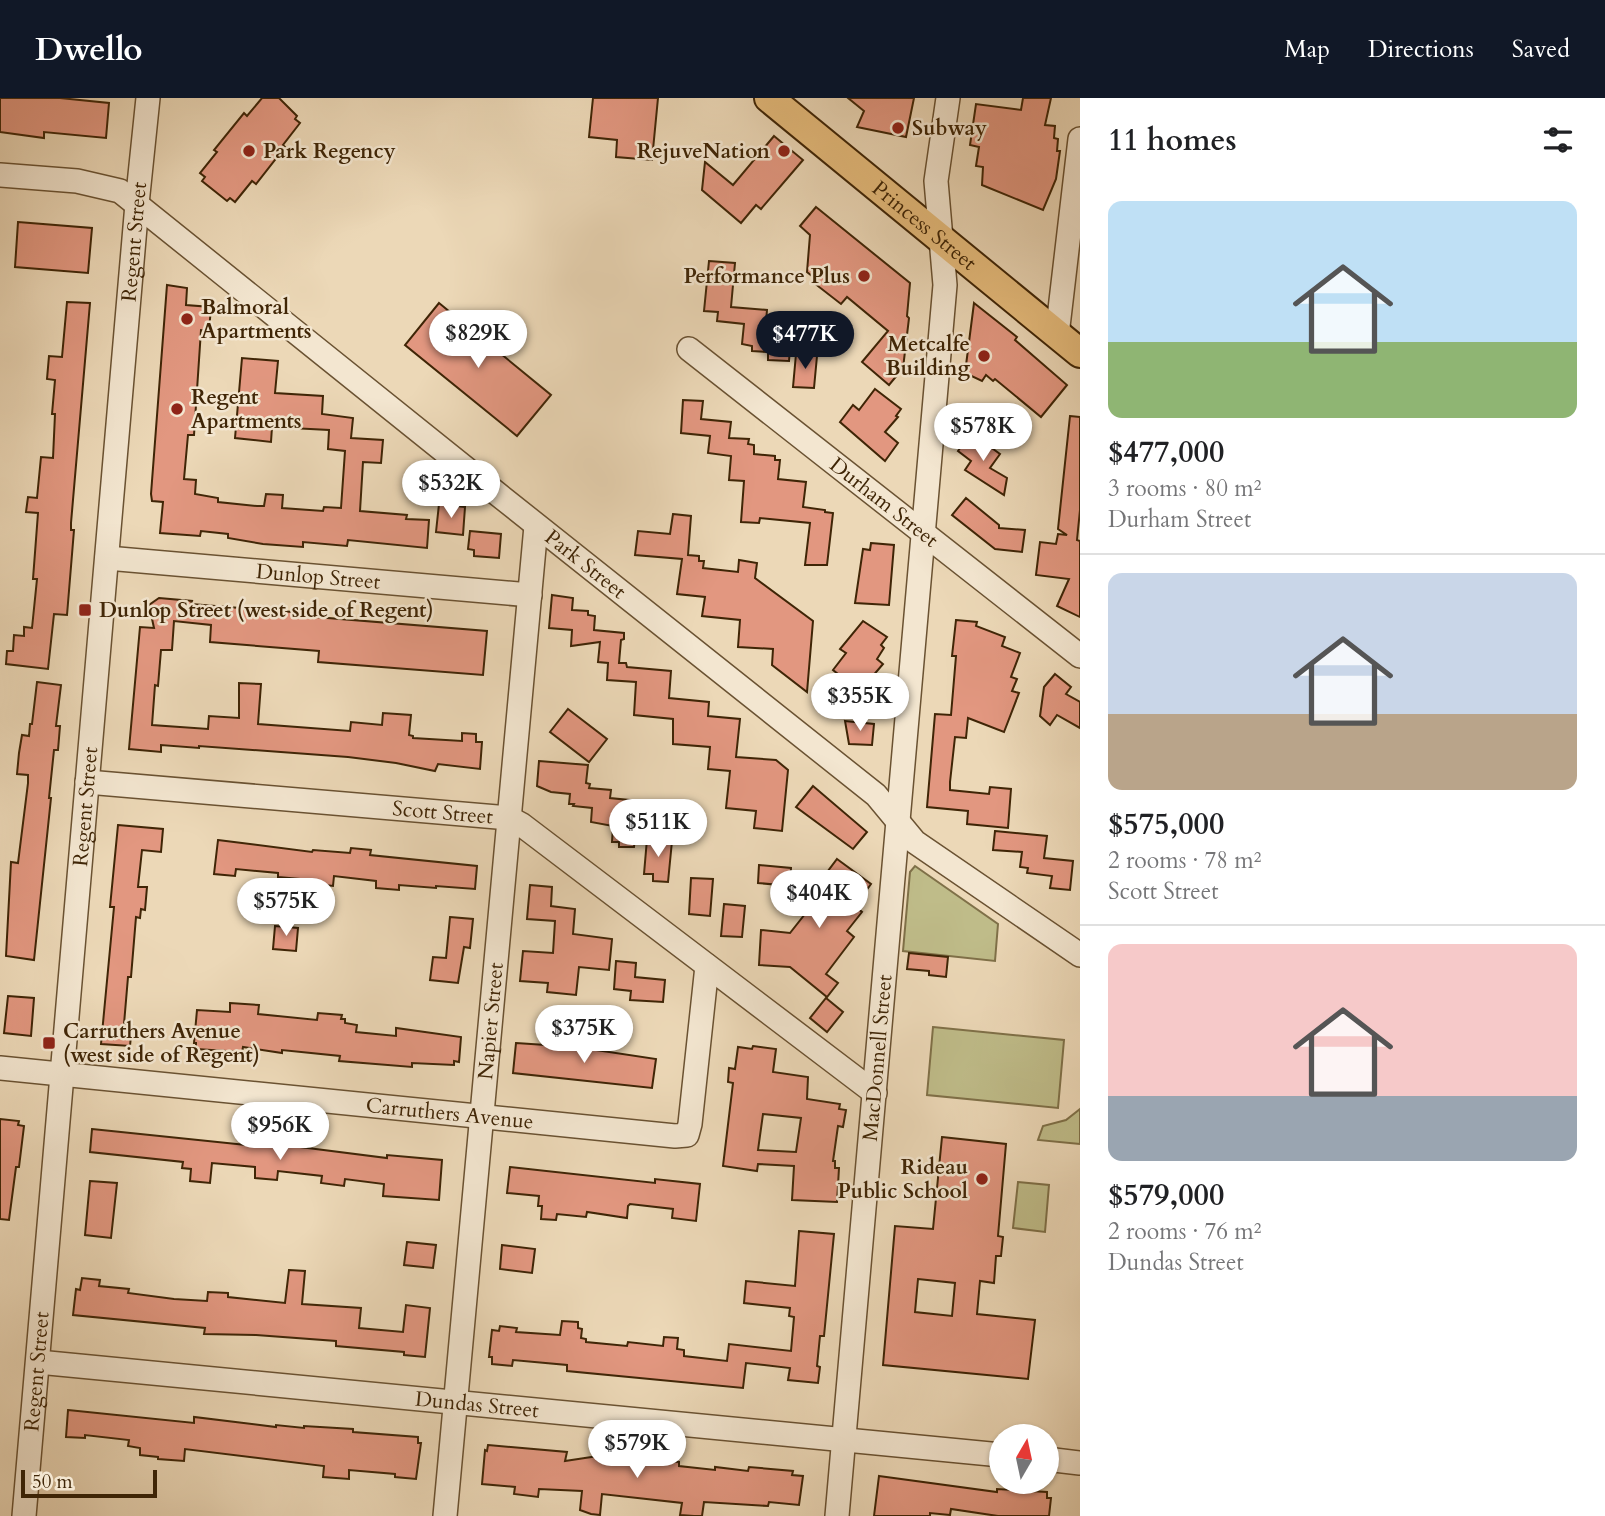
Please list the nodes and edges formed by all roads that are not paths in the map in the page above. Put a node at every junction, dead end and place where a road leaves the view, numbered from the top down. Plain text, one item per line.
1 (148, 98) edge
2 (769, 98) edge
3 (948, 98) edge
4 (1080, 139) edge
5 (0, 175) edge
6 (137, 204) junction
7 (940, 237) junction
8 (1058, 335) junction
9 (689, 349) dead end
10 (1080, 353) edge
11 (536, 526) junction
12 (923, 533) junction
13 (107, 558) junction
14 (530, 595) junction
15 (1080, 656) edge
16 (88, 782) junction
17 (509, 818) junction
18 (899, 822) junction
19 (1080, 955) edge
20 (707, 966) junction
21 (0, 1068) edge
22 (62, 1074) junction
23 (875, 1093) junction
24 (482, 1115) junction
25 (38, 1362) junction
26 (455, 1402) junction
27 (844, 1438) junction
28 (989, 1454) edge
29 (1059, 1461) edge
30 (1080, 1463) edge
31 (24, 1516) edge
32 (445, 1516) edge
33 (837, 1516) edge

1 - 6 street, Regent Street
2 - 7 main road, Princess Street
3 - 7 street, MacDonnell Street
4 - 8 street
5 - 6 street, Park Street
6 - 11 street, Park Street
6 - 13 street, Regent Street
7 - 8 main road, Princess Street
7 - 12 street, MacDonnell Street
8 - 10 main road, Princess Street
9 - 12 street, Durham Street
11 - 14 street, Napier Street
11 - 18 street, Park Street
12 - 15 street, Durham Street
12 - 18 street, MacDonnell Street
13 - 14 street, Dunlop Street
13 - 16 street, Regent Street
14 - 17 street, Napier Street
16 - 17 street, Scott Street
16 - 22 street, Regent Street
17 - 20 street, Scott Street
17 - 24 street, Napier Street
18 - 19 street, Park Street
18 - 23 street, MacDonnell Street
20 - 23 street, Scott Street
20 - 24 street, Carruthers Avenue
21 - 22 street, Carruthers Avenue
22 - 24 street, Carruthers Avenue
22 - 25 street, Regent Street
23 - 27 street, MacDonnell Street
24 - 26 street, Napier Street
25 - 26 street, Dundas Street
25 - 31 street, Regent Street
26 - 27 street, Dundas Street
26 - 32 street, Napier Street
27 - 28 street, Dundas Street
27 - 33 street, MacDonnell Street
29 - 30 street

